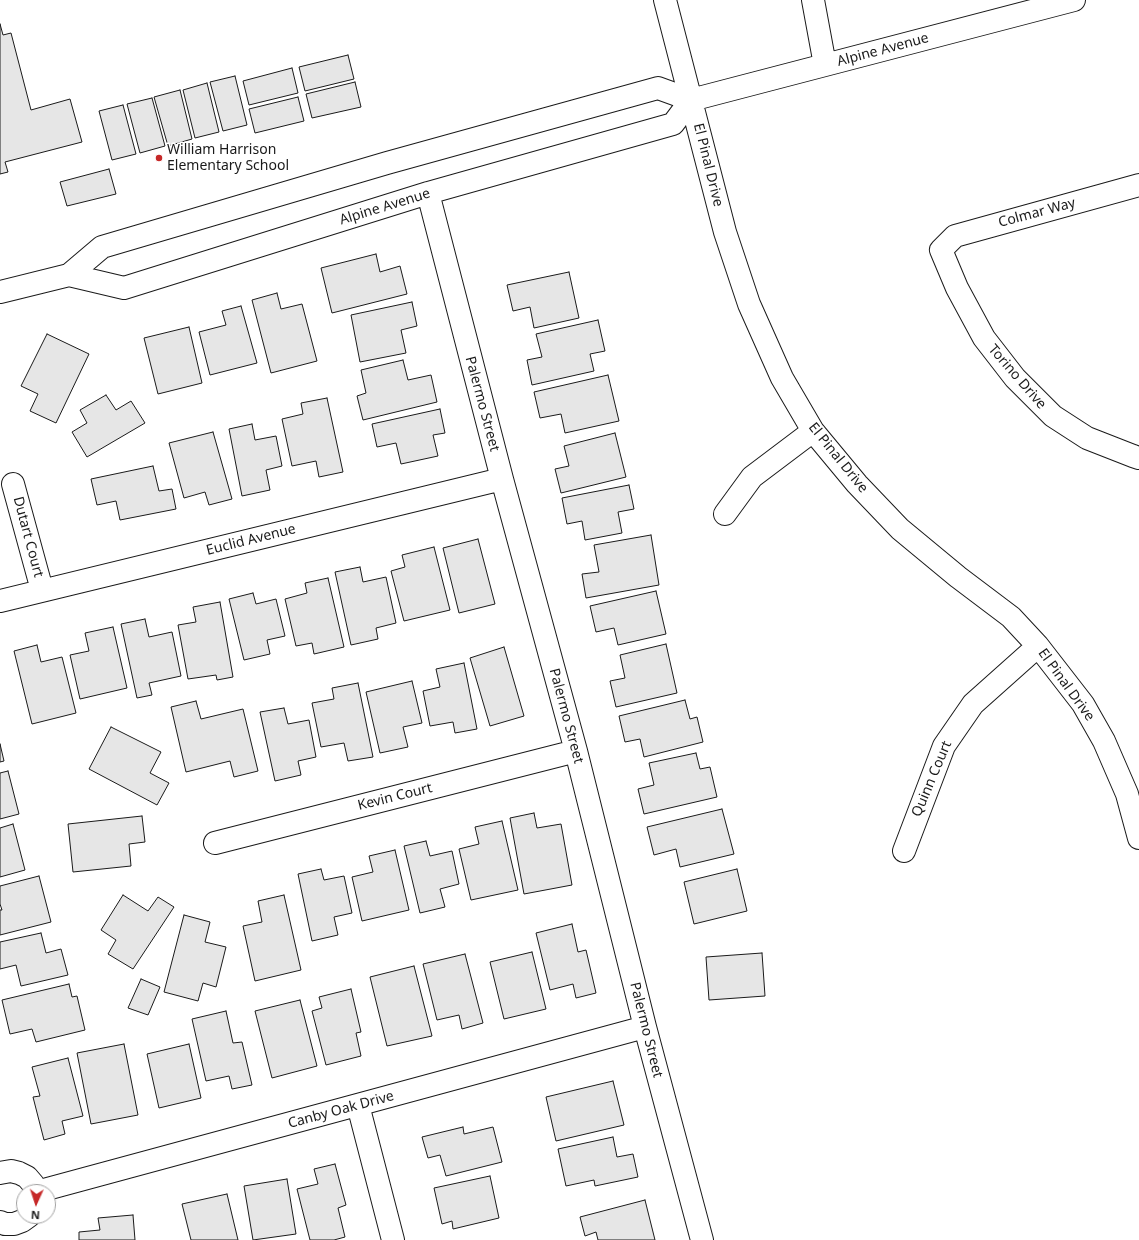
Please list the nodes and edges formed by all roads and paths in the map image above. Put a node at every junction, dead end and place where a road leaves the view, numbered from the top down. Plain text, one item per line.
1 (665, 0) edge
2 (813, 0) edge
3 (1074, 0) edge
4 (1016, 7) edge
5 (825, 65) junction
6 (691, 100) junction
7 (1139, 185) edge
8 (428, 193) junction
9 (940, 250) joint
10 (69, 275) junction
11 (0, 292) edge
12 (813, 431) junction
13 (1139, 458) edge
14 (502, 479) junction
15 (13, 484) dead end
16 (725, 514) dead end
17 (42, 590) junction
18 (0, 601) edge
19 (1038, 646) junction
20 (576, 751) junction
21 (1133, 792) edge
22 (1139, 838) edge
23 (214, 843) dead end
24 (904, 851) dead end
25 (645, 1027) junction
26 (358, 1105) junction
27 (1, 1170) edge
28 (33, 1184) edge
29 (56, 1187) edge
30 (394, 1240) edge
31 (702, 1240) edge

1 - 6 street, El Pinal Drive
2 - 5 street
3 - 4 street, Alpine Avenue
4 - 5 street, Alpine Avenue
5 - 6 street, Alpine Avenue
6 - 8 street, Alpine Avenue
6 - 10 street, Alpine Avenue
6 - 12 street, El Pinal Drive
7 - 9 street, Colmar Way
8 - 10 street, Alpine Avenue
8 - 14 street, Palermo Street
9 - 13 street, Torino Drive
10 - 11 street, Alpine Avenue
12 - 16 street
12 - 19 street, El Pinal Drive
14 - 17 street, Euclid Avenue
14 - 20 street, Palermo Street
15 - 17 street, Dutart Court
17 - 18 street, Euclid Avenue
19 - 21 street, El Pinal Drive
19 - 24 street, Quinn Court
20 - 23 street, Kevin Court
20 - 25 street, Palermo Street
21 - 22 street, El Pinal Drive
25 - 26 street, Canby Oak Drive
25 - 31 street, Palermo Street
26 - 29 street, Canby Oak Drive
26 - 30 street
27 - 28 street

